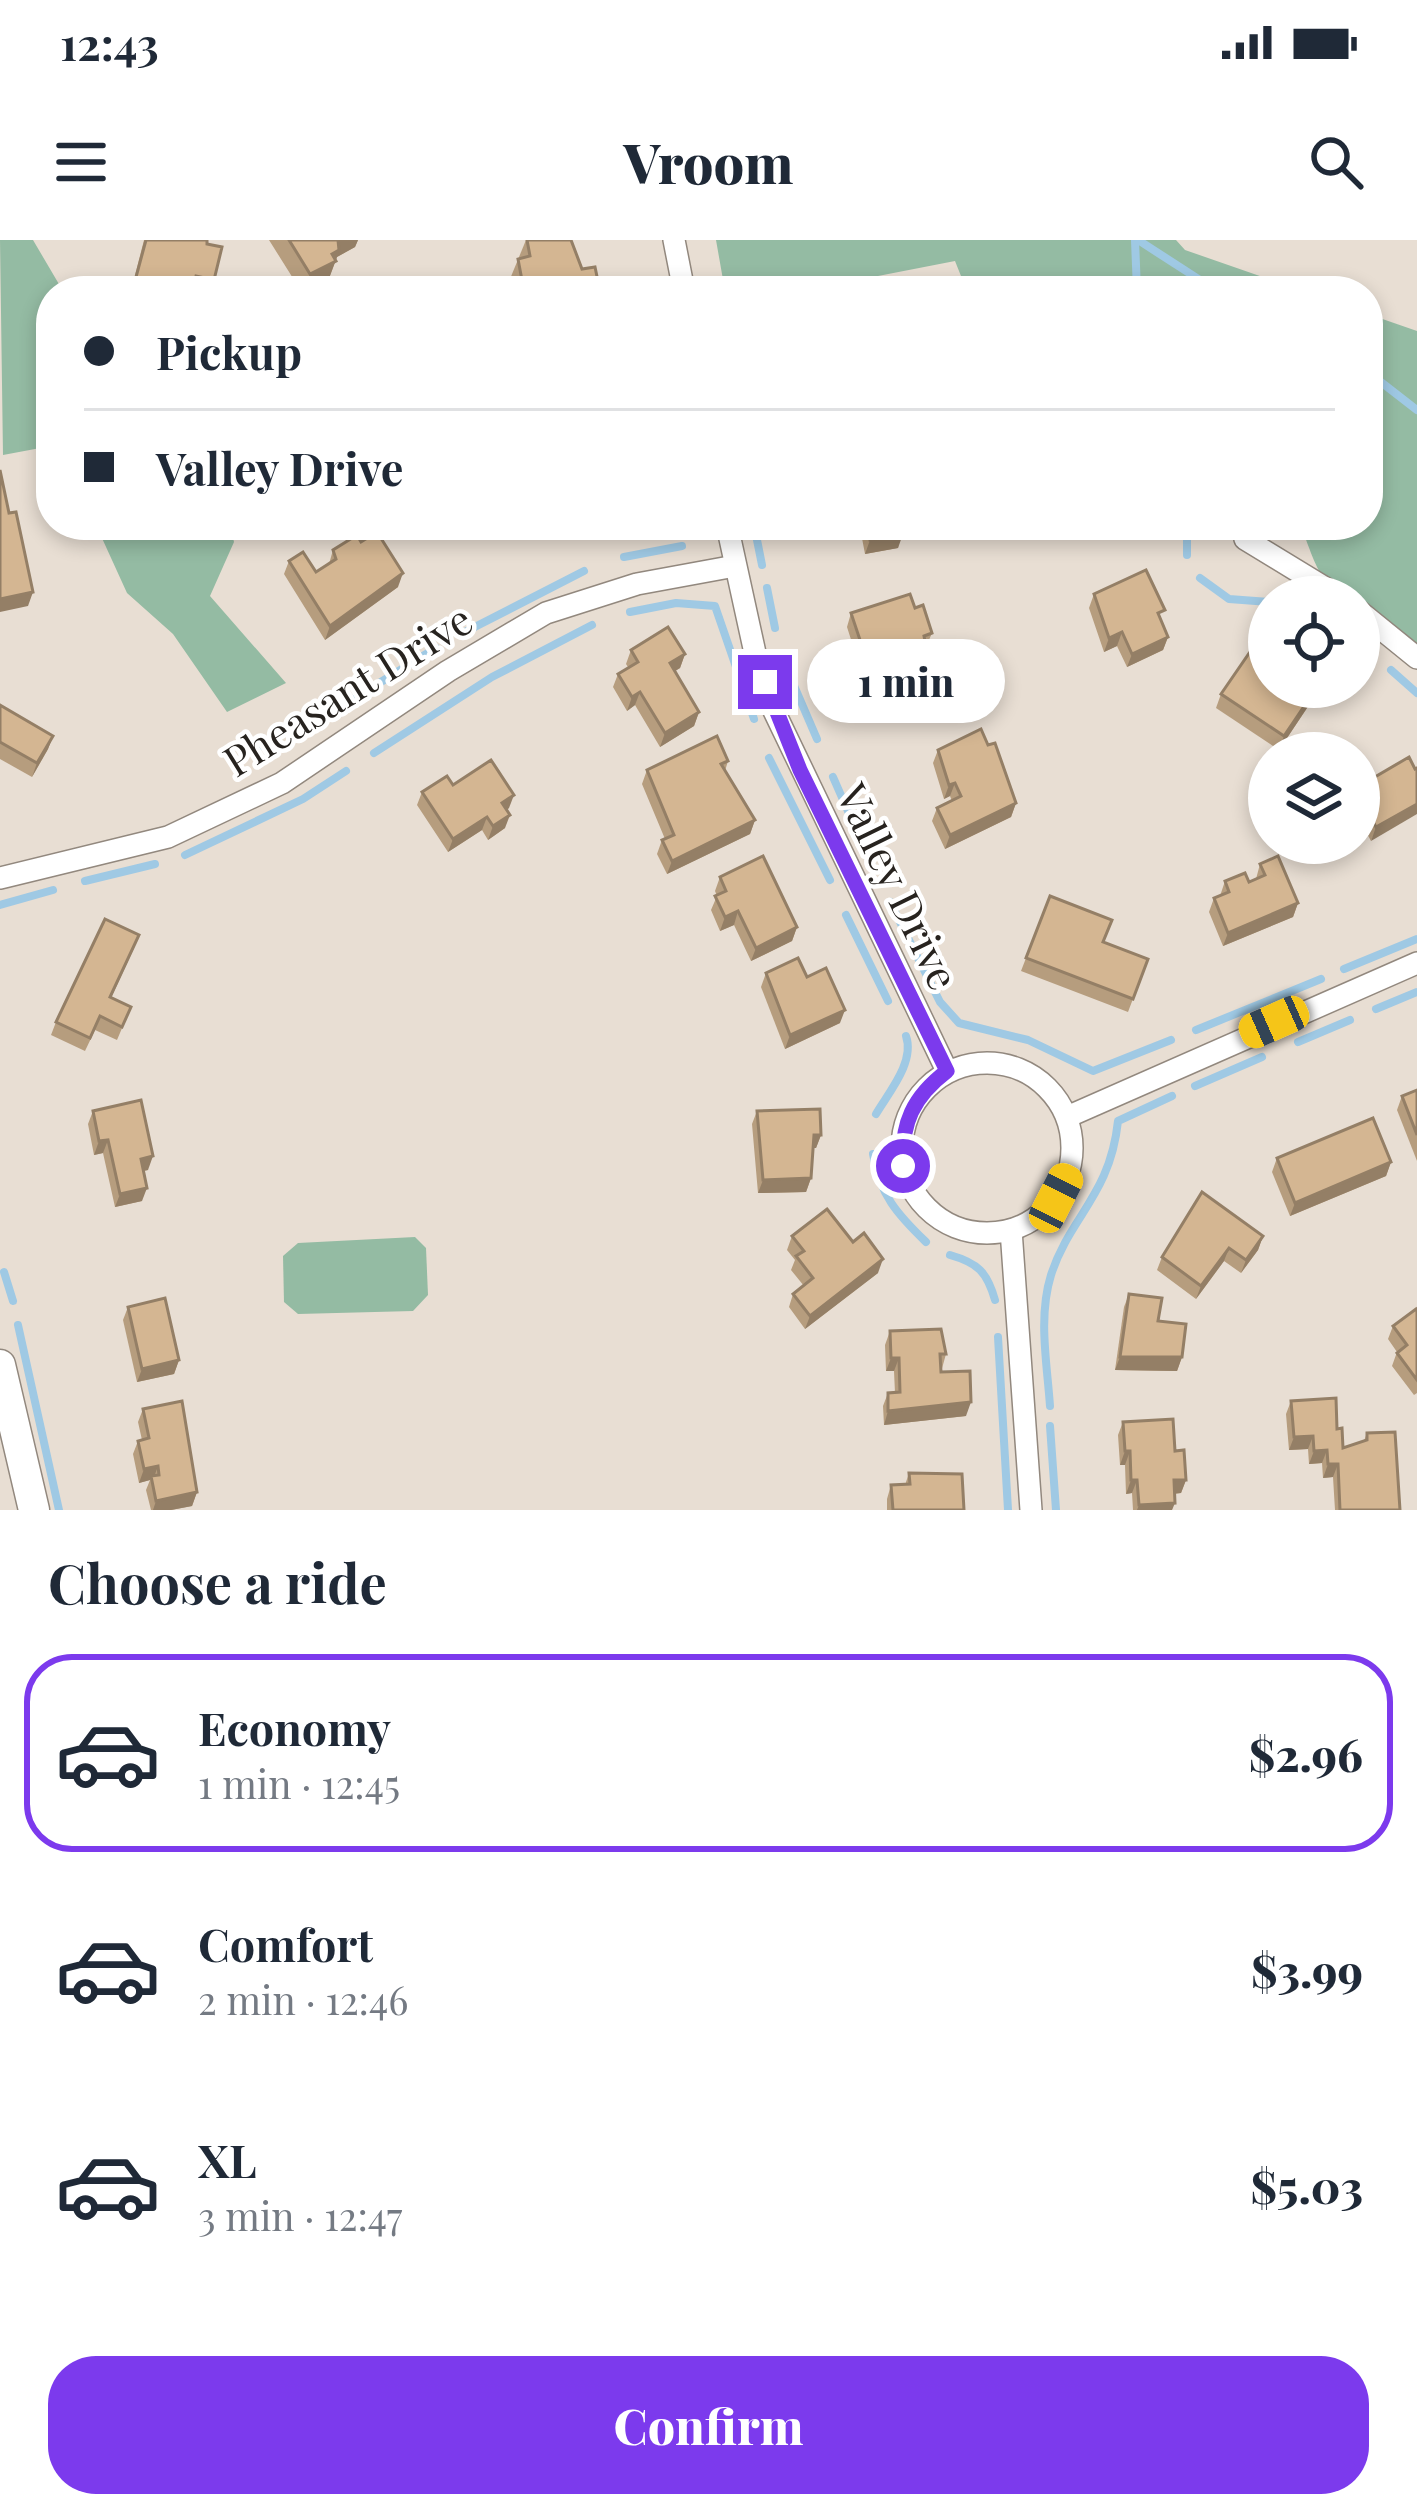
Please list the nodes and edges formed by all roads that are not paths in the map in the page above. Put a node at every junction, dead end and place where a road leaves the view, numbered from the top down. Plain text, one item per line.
1 (674, 240) edge
2 (680, 276) edge
3 (731, 540) edge
4 (1248, 540) edge
5 (735, 566) junction
6 (1306, 576) edge
7 (1380, 628) edge
8 (1417, 658) edge
9 (0, 878) edge
10 (1417, 963) edge
11 (947, 1071) junction
12 (1066, 1117) junction
13 (1011, 1230) junction
14 (0, 1365) edge
15 (34, 1510) edge
16 (1031, 1510) edge

1 - 2 street
3 - 5 street, Valley Drive
4 - 6 street
5 - 9 street, Pheasant Drive
5 - 11 street, Valley Drive
7 - 8 street
10 - 12 street
11 - 12 street
11 - 13 street
12 - 13 street
13 - 16 street
14 - 15 main road

